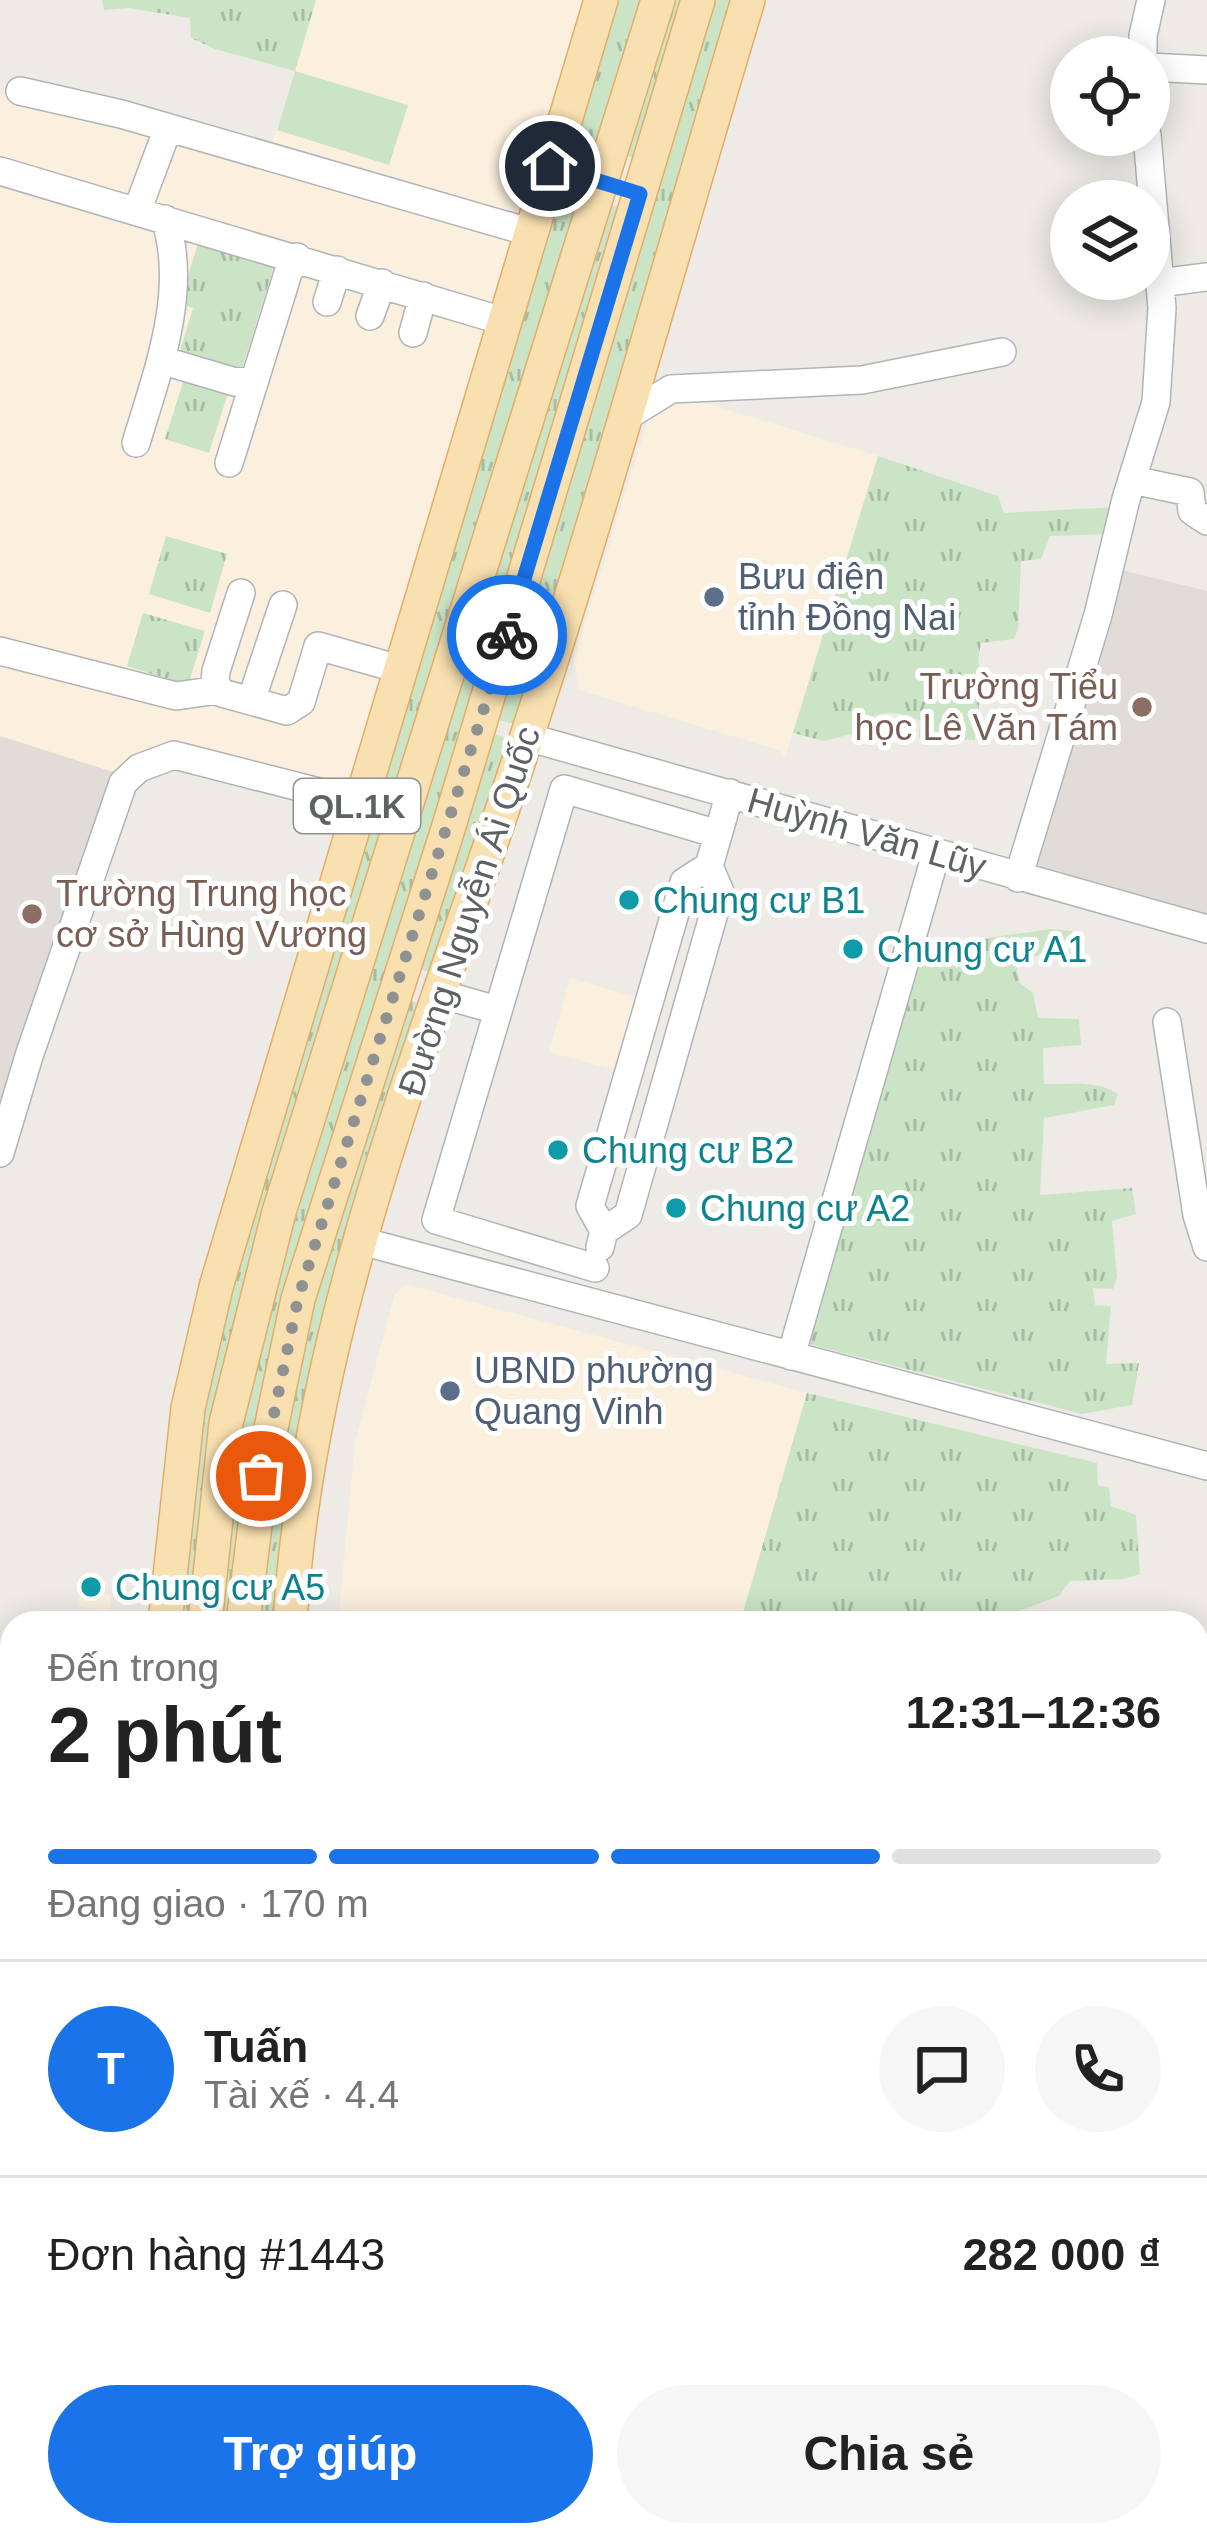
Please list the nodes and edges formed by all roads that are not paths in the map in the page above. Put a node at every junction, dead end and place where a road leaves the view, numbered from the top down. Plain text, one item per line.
1 (602, 0) edge
2 (658, 0) edge
3 (698, 0) edge
4 (748, 0) edge
5 (1150, 0) edge
6 (1142, 36) edge
7 (1170, 69) edge
8 (1207, 70) edge
9 (20, 91) dead end
10 (168, 128) junction
11 (550, 166) junction
12 (0, 171) edge
13 (603, 182) junction
14 (640, 194) junction
15 (137, 211) junction
16 (165, 219) junction
17 (529, 232) junction
18 (297, 257) junction
19 (337, 270) junction
20 (1207, 277) edge
21 (1170, 282) edge
22 (382, 283) junction
23 (423, 296) junction
24 (1160, 300) edge
25 (327, 302) dead end
26 (370, 316) dead end
27 (502, 321) junction
28 (412, 333) dead end
29 (1002, 352) dead end
30 (160, 360) junction
31 (255, 380) junction
32 (624, 418) junction
33 (136, 443) dead end
34 (229, 463) dead end
35 (1132, 480) junction
36 (1207, 520) edge
37 (241, 592) dead end
38 (283, 605) dead end
39 (0, 651) edge
40 (399, 668) junction
41 (218, 690) junction
42 (251, 701) junction
43 (480, 722) junction
44 (527, 737) junction
45 (730, 793) junction
46 (358, 802) junction
47 (718, 834) junction
48 (936, 854) junction
49 (709, 866) junction
50 (1018, 878) junction
51 (1207, 929) edge
52 (398, 980) junction
53 (440, 994) junction
54 (497, 1010) junction
55 (1167, 1022) dead end
56 (0, 1153) edge
57 (604, 1231) junction
58 (361, 1241) junction
59 (1207, 1247) edge
60 (595, 1268) junction
61 (585, 1301) junction
62 (791, 1356) junction
63 (1207, 1466) edge
64 (166, 1611) edge
65 (207, 1611) edge
66 (244, 1611) edge
67 (291, 1611) edge

1 - 11 main road, QL.1K
2 - 13 main road, QL.1K
3 - 14 main road, Đường Nguyễn Ái Quốc / QL.1K
4 - 32 main road, Đường Nguyễn Ái Quốc
5 - 6 street
7 - 8 street
9 - 10 street
10 - 15 street
10 - 17 street
11 - 13 main road
11 - 17 main road, QL.1K
12 - 15 street
13 - 14 main road
13 - 65 main road, QL.1K
14 - 43 main road, Đường Nguyễn Ái Quốc / QL.1K
15 - 16 street
16 - 18 street
16 - 30 street
17 - 27 main road, QL.1K
18 - 19 street
18 - 31 street
19 - 22 street
19 - 25 street
20 - 21 street
22 - 23 street
22 - 26 street
23 - 27 street
23 - 28 street
24 - 35 street
27 - 40 main road, QL.1K
29 - 32 street
30 - 31 street
30 - 33 street
31 - 34 street
32 - 44 main road, Đường Nguyễn Ái Quốc
35 - 36 street
35 - 50 street
37 - 41 street
38 - 42 street
39 - 41 street
40 - 42 street
40 - 46 main road, QL.1K
41 - 42 street
43 - 44 main road
43 - 52 main road, Đường Nguyễn Ái Quốc / QL.1K
44 - 45 street, Huỳnh Văn Lũy
44 - 53 main road, Đường Nguyễn Ái Quốc
45 - 47 street
45 - 48 street, Huỳnh Văn Lũy
46 - 56 street
46 - 64 main road, QL.1K
47 - 49 street
47 - 54 street
48 - 50 street, Huỳnh Văn Lũy
48 - 62 street
49 - 57 street
49 - 57 street
50 - 51 street, Huỳnh Văn Lũy
52 - 53 main road
52 - 66 main road, Đường Nguyễn Ái Quốc / QL.1K
53 - 54 street
53 - 58 main road, Đường Nguyễn Ái Quốc
54 - 60 street
55 - 59 street
57 - 60 street
58 - 61 street
58 - 67 main road, Đường Nguyễn Ái Quốc
60 - 61 street
61 - 62 street
62 - 63 street

